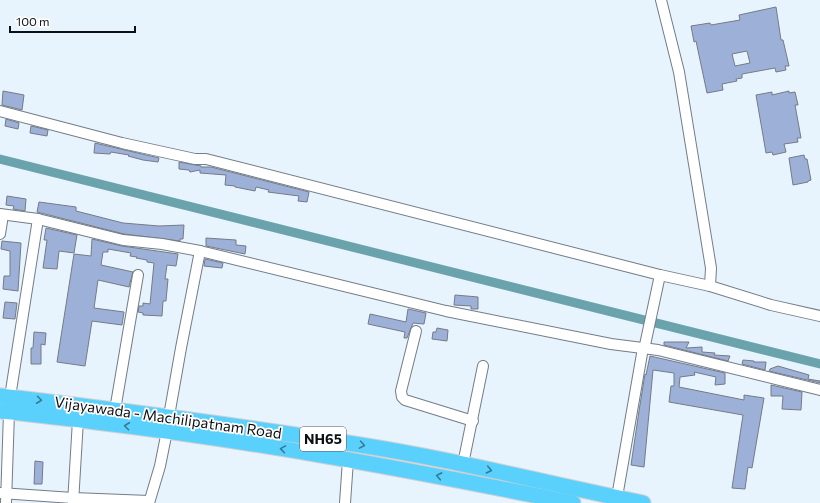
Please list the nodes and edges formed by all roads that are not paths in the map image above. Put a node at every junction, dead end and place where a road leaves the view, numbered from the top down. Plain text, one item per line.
1 (661, 0) edge
2 (0, 111) edge
3 (1, 214) edge
4 (38, 219) junction
5 (0, 234) edge
6 (200, 251) junction
7 (138, 275) dead end
8 (659, 280) junction
9 (710, 286) junction
10 (820, 316) edge
11 (416, 331) dead end
12 (644, 346) junction
13 (483, 366) dead end
14 (820, 390) edge
15 (5, 396) edge
16 (115, 410) junction
17 (4, 411) edge
18 (78, 420) junction
19 (473, 421) junction
20 (168, 424) junction
21 (348, 460) junction
22 (463, 464) junction
23 (4, 496) edge
24 (617, 497) junction
25 (73, 501) edge
26 (149, 502) edge
27 (346, 503) edge
28 (573, 503) edge
29 (642, 503) edge

1 - 9 street
2 - 8 street
3 - 4 street
3 - 5 street
4 - 6 street
4 - 15 street
6 - 12 street
6 - 20 street
7 - 16 street
8 - 9 street
8 - 12 street
9 - 10 street
11 - 19 street
12 - 14 street
12 - 24 street
13 - 19 street
15 -> 16 highway, Vijayawada - Machilipatnam Road / NH65
16 - 20 highway, Vijayawada - Machilipatnam Road / NH65
17 - 18 highway, Vijayawada - Machilipatnam Road / NH65
17 - 23 street
20 -> 18 highway, Vijayawada - Machilipatnam Road / NH65
18 - 25 street
19 - 22 street
21 -> 20 highway, Vijayawada - Machilipatnam Road / NH65
20 -> 22 highway, Vijayawada - Machilipatnam Road / NH65
20 - 26 street
21 - 27 street
28 -> 21 highway, Vijayawada - Machilipatnam Road / NH65
22 -> 24 highway, Vijayawada - Machilipatnam Road / NH65
23 - 25 street
24 - 29 highway, Vijayawada - Machilipatnam Road / NH65
25 - 26 street

